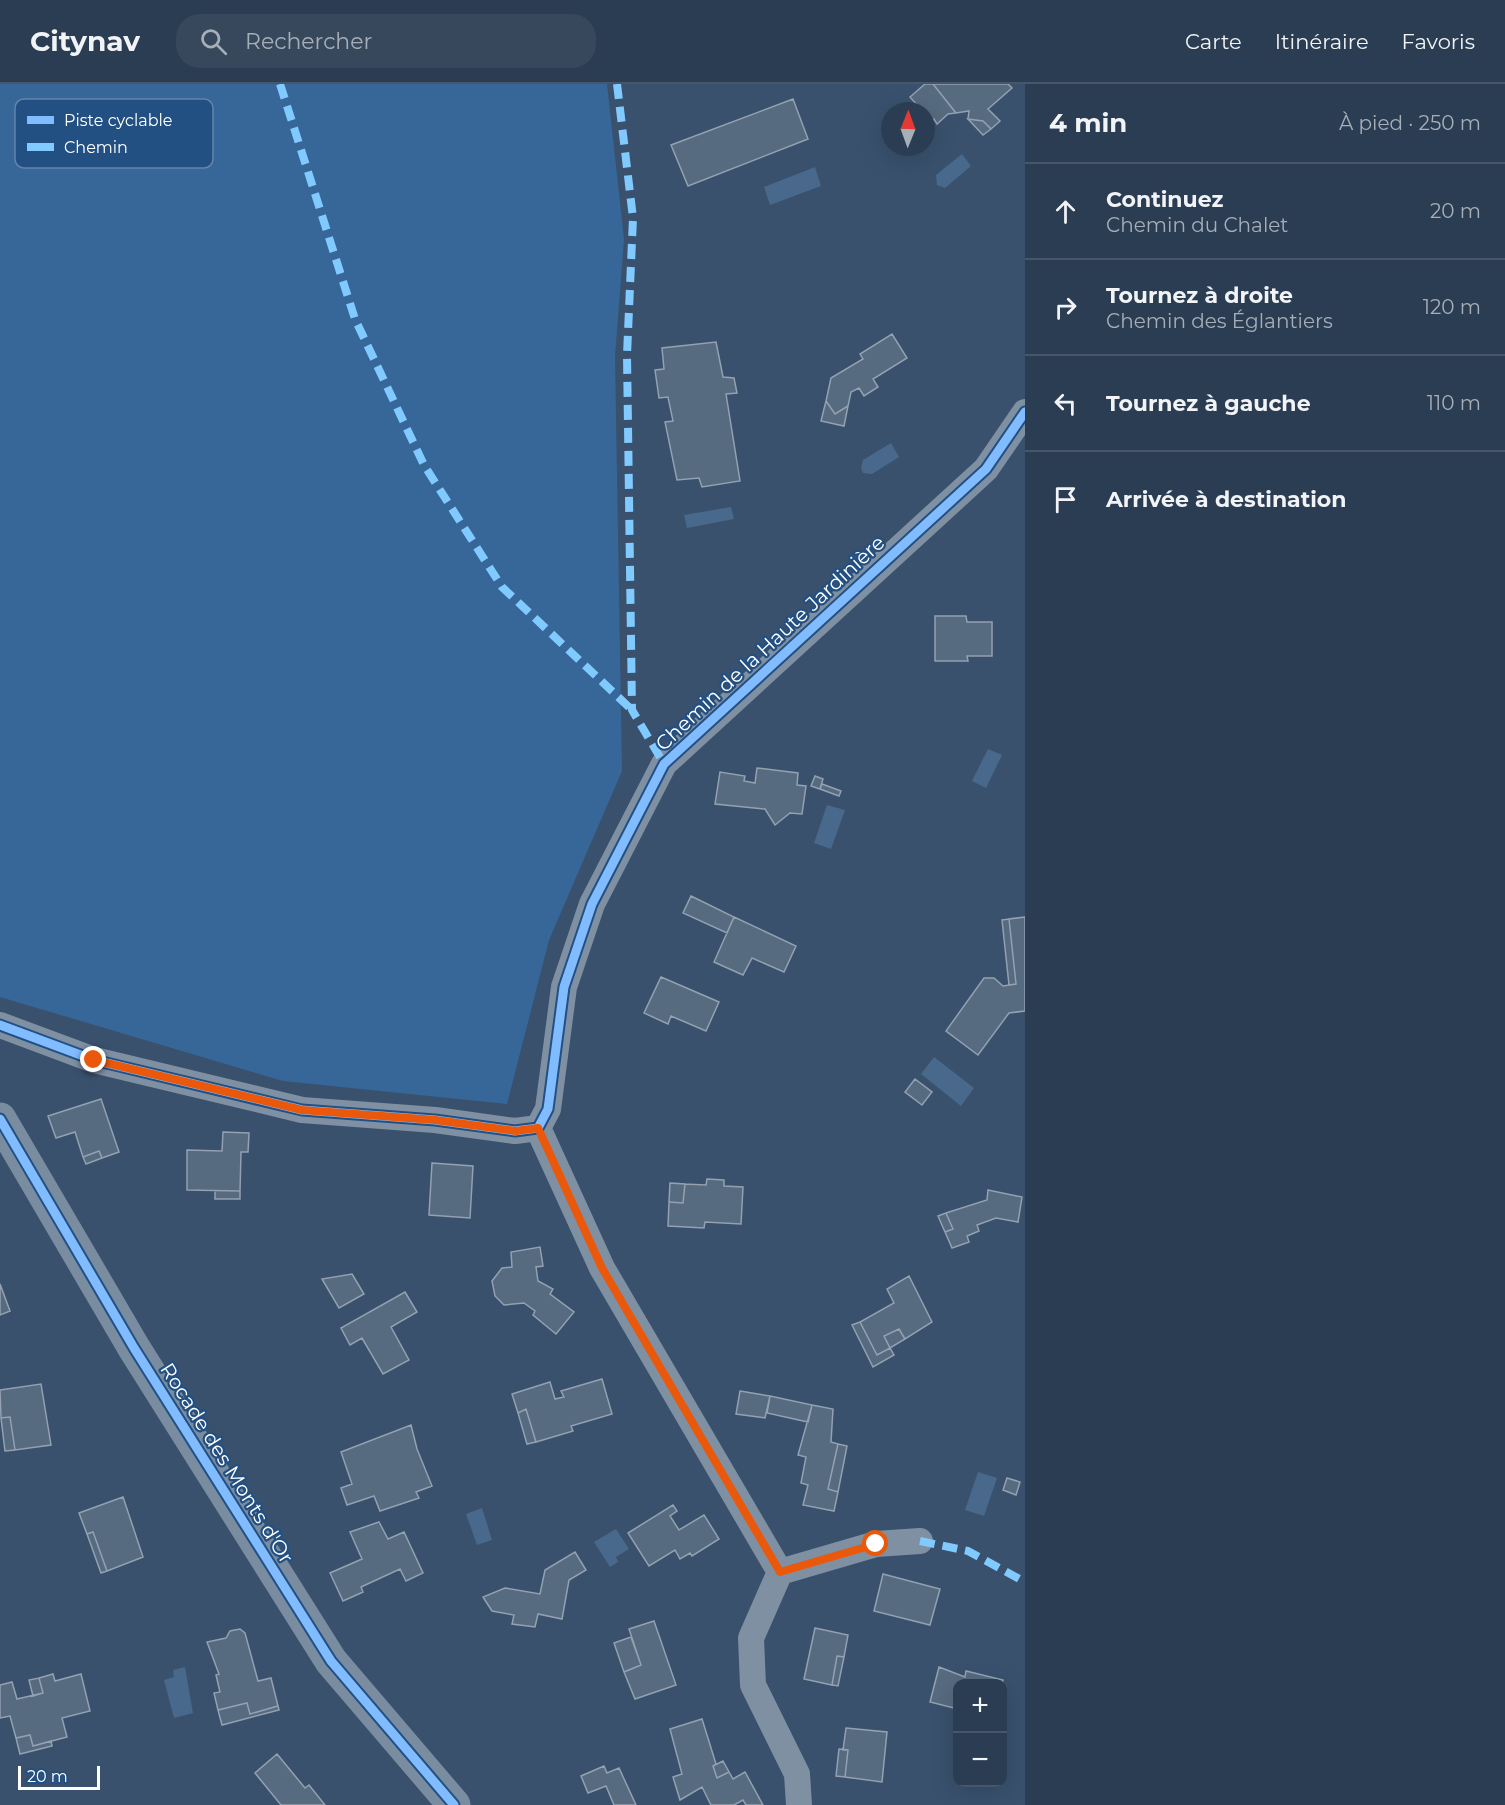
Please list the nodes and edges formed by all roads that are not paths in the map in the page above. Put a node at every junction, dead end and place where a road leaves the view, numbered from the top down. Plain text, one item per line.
1 (1025, 412) edge
2 (0, 1025) edge
3 (0, 1119) edge
4 (538, 1128) junction
5 (920, 1541) dead end
6 (780, 1572) junction
7 (454, 1805) edge
8 (799, 1805) edge

1 - 4 street, Chemin de la Haute Jardinière
2 - 4 street
3 - 7 street, Rocade des Monts d'Or
4 - 6 street
5 - 6 street
6 - 8 street

